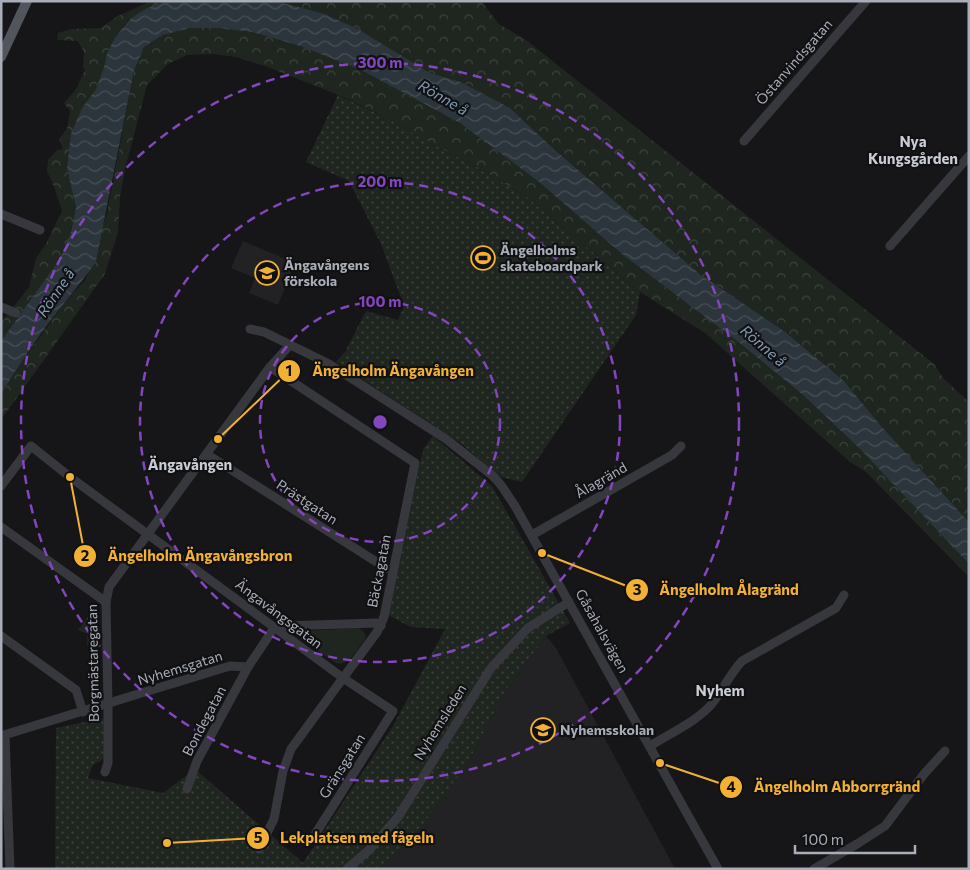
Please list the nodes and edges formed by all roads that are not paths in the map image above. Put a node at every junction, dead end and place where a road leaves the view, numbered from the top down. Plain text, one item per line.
1 (26, 1) edge
2 (866, 1) edge
3 (1, 57) edge
4 (744, 141) dead end
5 (969, 156) edge
6 (1, 214) edge
7 (40, 230) dead end
8 (890, 246) dead end
9 (1, 307) edge
10 (16, 313) dead end
11 (250, 329) dead end
12 (290, 345) junction
13 (270, 367) junction
14 (681, 446) dead end
15 (208, 454) junction
16 (1, 486) edge
17 (1, 527) edge
18 (149, 534) junction
19 (532, 535) junction
20 (393, 570) junction
21 (844, 595) dead end
22 (106, 602) junction
23 (569, 602) junction
24 (381, 626) junction
25 (274, 628) junction
26 (1, 636) edge
27 (248, 667) junction
28 (345, 676) junction
29 (108, 704) junction
30 (393, 711) joint
31 (83, 712) junction
32 (3, 736) edge
33 (650, 746) junction
34 (946, 750) dead end
35 (105, 772) dead end
36 (187, 789) dead end
37 (314, 836) dead end
38 (259, 849) dead end
39 (10, 869) edge
40 (347, 869) edge
41 (718, 869) edge
42 (814, 869) edge

1 - 3 main road
2 - 4 street, Östanvindsgatan
5 - 8 street
6 - 7 street
9 - 10 street
11 - 12 street, Gåsahalsvägen
12 - 13 street, Borgmästaregatan
12 - 19 street, Gåsahalsvägen
13 - 15 street, Borgmästaregatan
13 - 20 street, Bäckagatan
14 - 19 street, Ålagränd
15 - 18 street, Borgmästaregatan
15 - 20 street, Prästgatan
16 - 18 street, Ängavångsgatan
17 - 22 street
18 - 22 street, Borgmästaregatan
18 - 25 street, Ängavångsgatan
19 - 23 street, Gåsahalsvägen
20 - 24 street, Bäckagatan
21 - 33 street
22 - 29 street, Borgmästaregatan
23 - 33 street, Gåsahalsvägen
23 - 40 street, Nyhemsleden
24 - 25 street
24 - 28 street, Bäckagatan
25 - 27 street
25 - 28 street, Ängavångsgatan
26 - 31 street
27 - 29 street, Nyhemsgatan
27 - 36 street, Bondegatan
28 - 30 street, Ängavångsgatan
28 - 38 street, Bäckagatan
29 - 31 street, Nyhemsgatan
29 - 35 street, Borgmästaregatan
30 - 37 street, Gränsgatan
31 - 32 street, Nyhemsgatan
32 - 39 street
33 - 41 street, Gåsahalsvägen
34 - 42 street

